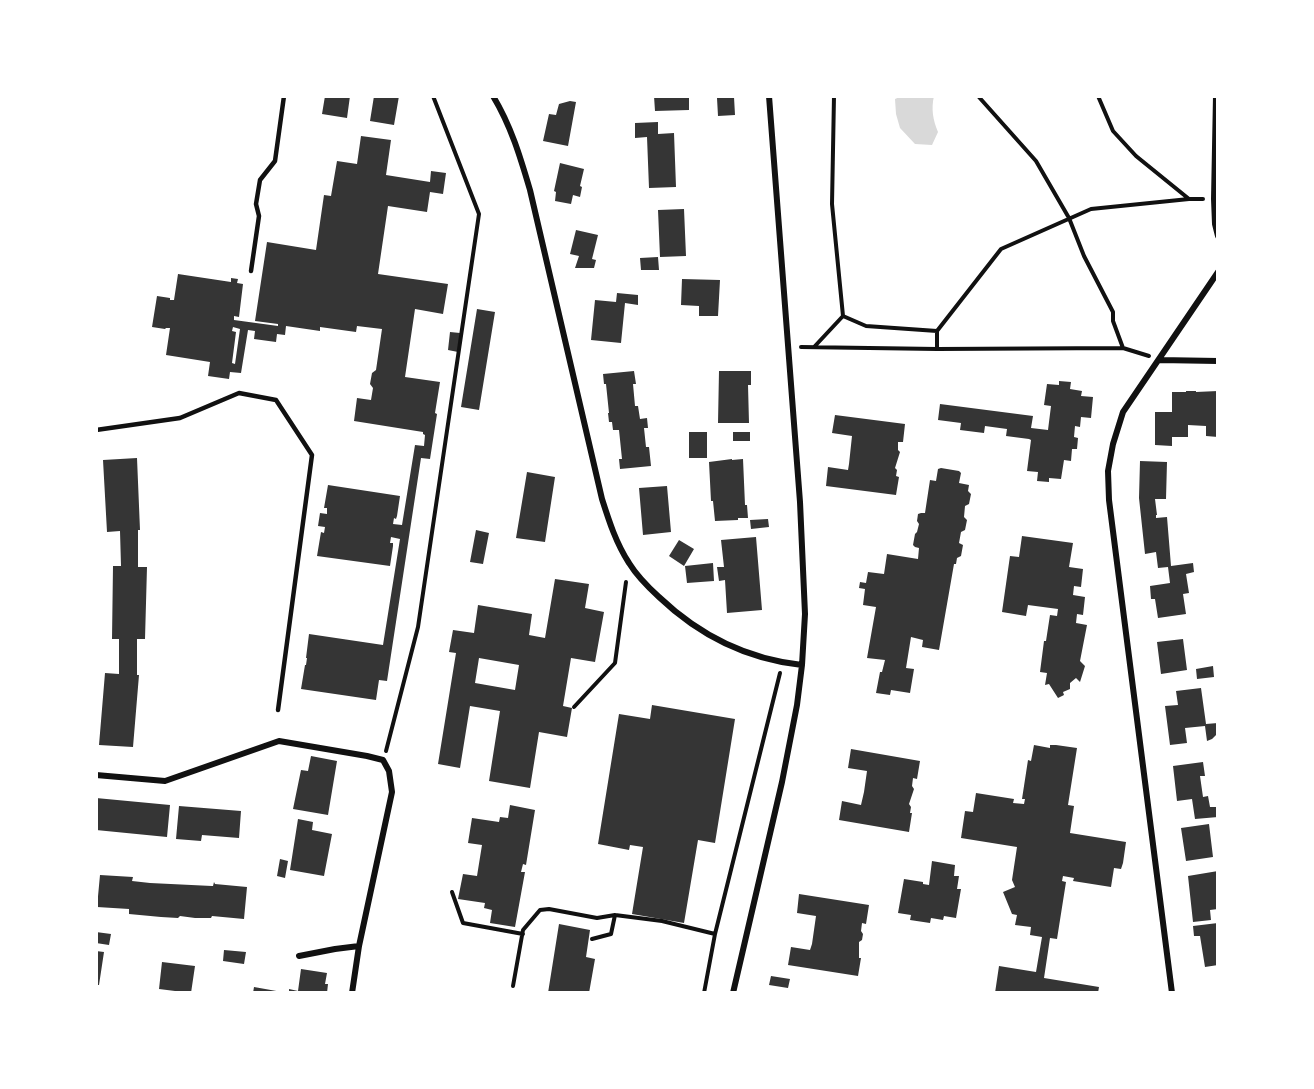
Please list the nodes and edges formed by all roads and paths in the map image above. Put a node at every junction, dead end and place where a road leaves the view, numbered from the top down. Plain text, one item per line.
1 (284, 96) edge
2 (433, 96) edge
3 (493, 96) edge
4 (769, 96) edge
5 (834, 96) edge
6 (978, 96) edge
7 (1098, 96) edge
8 (1216, 96) edge
9 (1189, 199) junction
10 (1214, 199) junction
11 (1069, 218) junction
12 (1218, 236) edge
13 (251, 271) dead end
14 (1218, 272) edge
15 (843, 316) junction
16 (937, 331) junction
17 (814, 347) junction
18 (788, 348) junction
19 (1123, 348) junction
20 (937, 349) junction
21 (1160, 360) junction
22 (1218, 361) edge
23 (96, 430) edge
24 (629, 563) junction
25 (782, 663) junction
26 (802, 665) junction
27 (574, 707) dead end
28 (278, 710) dead end
29 (383, 760) junction
30 (96, 775) edge
31 (452, 892) dead end
32 (615, 915) junction
33 (523, 934) junction
34 (715, 934) junction
35 (592, 939) dead end
36 (359, 946) junction
37 (299, 956) dead end
38 (513, 986) dead end
39 (352, 993) edge
40 (704, 993) edge
41 (733, 993) edge
42 (1172, 993) edge

1 - 13 lane
2 - 29 path
3 - 24 street
4 - 18 street
5 - 15 path
6 - 11 path
7 - 9 path
8 - 10 street
9 - 10 path
9 - 11 path
10 - 12 street
11 - 16 path
11 - 19 path
14 - 21 street
15 - 16 path
15 - 17 path
16 - 20 path
17 - 18 path
17 - 20 path
18 - 26 street
19 - 20 path
19 - 21 path
21 - 22 street
21 - 42 street
23 - 28 lane
24 - 25 street
24 - 27 path
25 - 26 street
25 - 34 path
26 - 41 street
29 - 30 street
29 - 36 street
31 - 33 path
32 - 33 path
32 - 34 path
32 - 35 path
33 - 38 path
34 - 40 path
36 - 37 street
36 - 39 street

